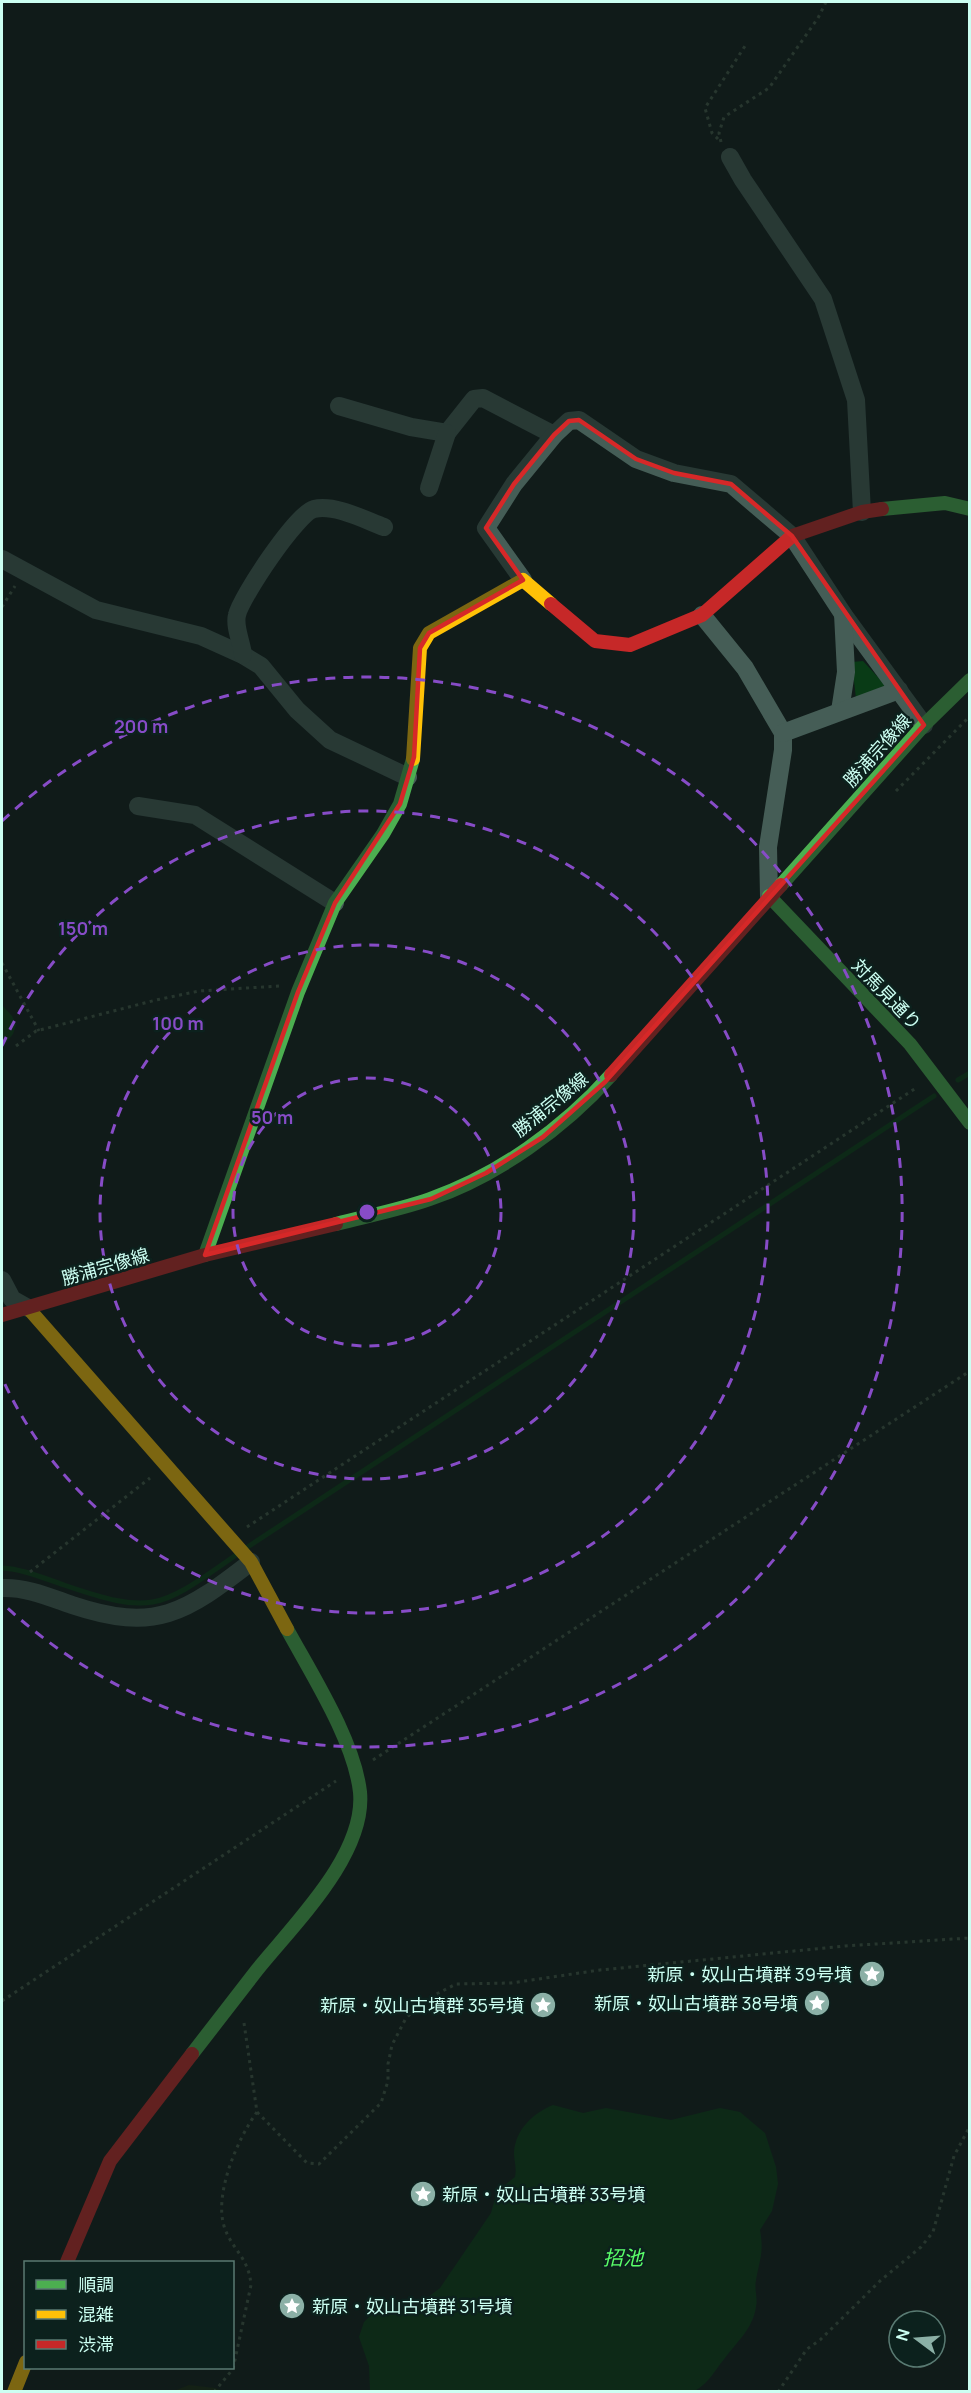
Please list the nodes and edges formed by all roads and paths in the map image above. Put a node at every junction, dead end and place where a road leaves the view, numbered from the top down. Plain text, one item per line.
1 (826, 2) edge
2 (745, 46) dead end
3 (720, 140) junction
4 (730, 157) joint
5 (339, 406) dead end
6 (447, 433) junction
7 (554, 435) junction
8 (429, 488) dead end
9 (969, 509) edge
10 (862, 512) junction
11 (384, 527) dead end
12 (792, 536) junction
13 (2, 559) edge
14 (21, 570) junction
15 (523, 580) junction
16 (2, 607) edge
17 (843, 614) junction
18 (702, 615) junction
19 (243, 656) junction
20 (969, 680) edge
21 (899, 690) junction
22 (840, 711) junction
23 (969, 716) edge
24 (924, 725) junction
25 (783, 734) junction
26 (408, 777) junction
27 (894, 793) dead end
28 (138, 806) dead end
29 (769, 896) junction
30 (335, 903) junction
31 (2, 963) edge
32 (298, 992) junction
33 (39, 1031) junction
34 (16, 1046) dead end
35 (936, 1076) junction
36 (969, 1124) edge
37 (206, 1256) junction
38 (2, 1280) edge
39 (28, 1308) junction
40 (2, 1316) edge
41 (969, 1371) edge
42 (166, 1464) junction
43 (233, 1541) junction
44 (248, 1559) junction
45 (7, 1588) edge
46 (356, 1771) junction
47 (969, 1938) edge
48 (2, 2001) edge
49 (233, 2001) junction
50 (257, 2112) junction
51 (969, 2126) edge
52 (67, 2261) edge
53 (234, 2364) edge
54 (24, 2367) edge
55 (233, 2369) edge
56 (14, 2391) edge
57 (214, 2391) edge
58 (778, 2391) edge

1 - 3 path
2 - 3 path
3 - 4 path
4 - 10 street
5 - 6 street
6 - 7 street
6 - 8 street
7 - 12 street
7 - 15 street
9 - 10 street
10 - 12 street
11 - 19 street
12 - 17 street
12 - 18 street
13 - 14 street
14 - 16 path
14 - 19 street
15 - 18 street
15 - 26 street
17 - 21 street
17 - 22 street
18 - 25 street
19 - 26 street
20 - 24 street, 勝浦宗像線
21 - 22 street
21 - 24 street
22 - 25 street
23 - 27 path
24 - 29 street, 勝浦宗像線
25 - 29 street
26 - 30 street
28 - 30 street
29 - 35 street, 対馬見通り
29 - 37 street, 勝浦宗像線
30 - 32 street
31 - 33 path
32 - 33 path
32 - 37 street
33 - 34 path
35 - 36 street, 対馬見通り
35 - 43 path
37 - 39 street, 勝浦宗像線
38 - 39 street
39 - 40 street, 勝浦宗像線
39 - 42 street
41 - 46 path
42 - 43 street
42 - 45 path
43 - 44 street
44 - 45 street
44 - 46 street
46 - 48 path
46 - 49 street
47 - 50 path
49 - 50 path
49 - 52 street
50 - 53 path
51 - 58 path
54 - 56 street
55 - 57 path

